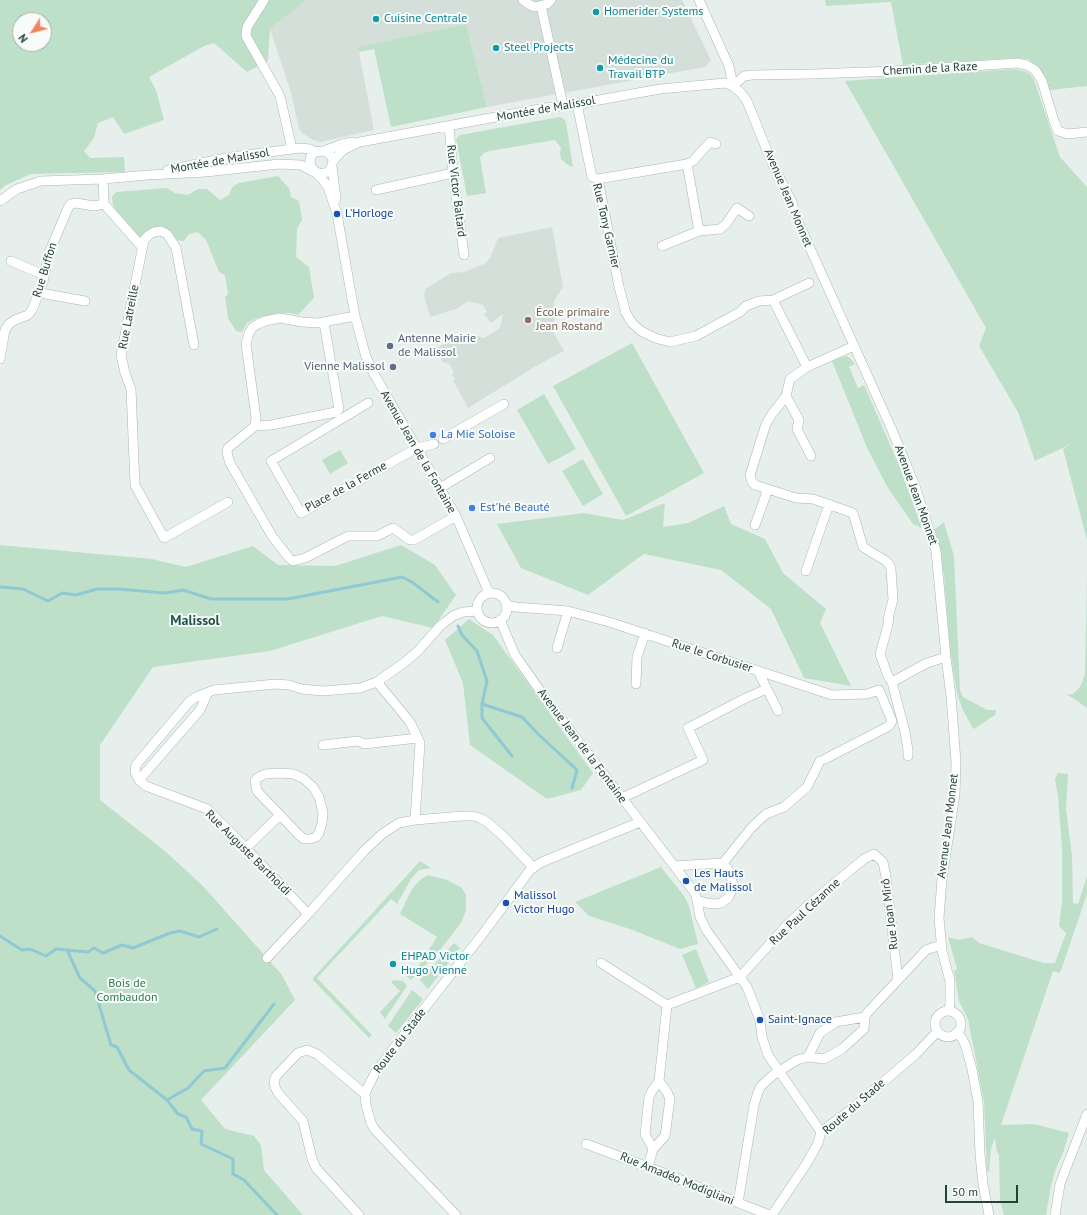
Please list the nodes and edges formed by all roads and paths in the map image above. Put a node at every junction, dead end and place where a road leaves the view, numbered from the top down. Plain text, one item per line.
1 (264, 0) edge
2 (523, 0) edge
3 (551, 0) edge
4 (699, 0) edge
5 (541, 6) junction
6 (732, 86) junction
7 (577, 104) junction
8 (563, 105) junction
9 (448, 126) junction
10 (1087, 132) edge
11 (360, 142) junction
12 (716, 144) dead end
13 (292, 149) junction
14 (320, 152) junction
15 (332, 164) junction
16 (687, 164) junction
17 (315, 172) junction
18 (453, 173) junction
19 (148, 175) junction
20 (103, 179) junction
21 (598, 179) junction
22 (376, 190) dead end
23 (0, 201) edge
24 (104, 204) junction
25 (337, 214) junction
26 (749, 216) dead end
27 (699, 231) junction
28 (662, 246) dead end
29 (142, 247) junction
30 (464, 255) dead end
31 (11, 261) dead end
32 (44, 275) junction
33 (809, 283) dead end
34 (40, 291) junction
35 (85, 300) dead end
36 (773, 300) junction
37 (355, 316) junction
38 (324, 323) junction
39 (194, 345) dead end
40 (854, 346) junction
41 (0, 360) edge
42 (807, 368) junction
43 (786, 396) junction
44 (368, 403) dead end
45 (504, 404) dead end
46 (255, 426) junction
47 (443, 439) dead end
48 (434, 444) dead end
49 (417, 448) junction
50 (811, 456) dead end
51 (490, 458) dead end
52 (440, 488) junction
53 (768, 489) junction
54 (228, 502) dead end
55 (829, 504) junction
56 (456, 516) junction
57 (755, 525) dead end
58 (806, 571) dead end
59 (489, 593) junction
60 (506, 605) junction
61 (477, 611) junction
62 (568, 611) junction
63 (500, 620) junction
64 (645, 634) junction
65 (556, 648) dead end
66 (946, 657) junction
67 (758, 671) junction
68 (377, 682) junction
69 (892, 682) junction
70 (636, 684) dead end
71 (766, 689) junction
72 (206, 694) junction
73 (778, 711) dead end
74 (418, 738) junction
75 (323, 745) dead end
76 (908, 756) dead end
77 (139, 780) junction
78 (622, 798) junction
79 (280, 815) junction
80 (415, 820) junction
81 (640, 822) junction
82 (246, 848) junction
83 (874, 854) joint
84 (723, 862) junction
85 (674, 866) junction
86 (533, 867) junction
87 (697, 900) junction
88 (308, 914) junction
89 (941, 944) junction
90 (267, 958) dead end
91 (601, 962) dead end
92 (740, 977) junction
93 (898, 980) junction
94 (667, 1005) junction
95 (949, 1011) junction
96 (865, 1017) junction
97 (937, 1032) junction
98 (956, 1033) junction
99 (808, 1058) junction
100 (779, 1072) junction
101 (659, 1081) junction
102 (365, 1094) junction
103 (1087, 1114) edge
104 (821, 1132) junction
105 (586, 1144) dead end
106 (652, 1149) junction
107 (648, 1167) junction
108 (738, 1203) junction
109 (359, 1215) edge
110 (456, 1215) edge
111 (768, 1215) edge
112 (772, 1215) edge
113 (989, 1215) edge
114 (1054, 1215) edge

1 - 13 street
2 - 5 street
3 - 5 street
4 - 6 street
5 - 8 street
6 - 7 street, Montée de Malissol
6 - 10 street, Chemin de la Raze
6 - 40 street, Avenue Jean Monnet
7 - 8 street, Montée de Malissol
7 - 21 street, Rue Tony Garnier
8 - 9 street, Montée de Malissol
9 - 11 street, Montée de Malissol
9 - 18 street, Rue Victor Baltard
11 - 14 street, Montée de Malissol
11 - 15 street, Montée de Malissol
12 - 16 street
13 - 14 street, Montée de Malissol
13 - 19 street, Montée de Malissol
14 - 15 street
14 - 17 street
15 - 17 street, Montée de Malissol
15 - 25 street, Avenue Jean de la Fontaine
16 - 21 street
16 - 27 street
17 - 19 street, Montée de Malissol
17 - 25 street, Avenue Jean de la Fontaine
18 - 22 street
18 - 30 street, Rue Victor Baltard
19 - 20 street, Montée de Malissol
20 - 23 street, Montée de Malissol
20 - 24 street
21 - 36 street, Rue Tony Garnier
24 - 29 street
24 - 32 street, Rue Buffon
25 - 37 street, Avenue Jean de la Fontaine
26 - 27 street
27 - 28 street
29 - 39 street
29 - 54 street, Rue Latreille
31 - 32 street
32 - 34 street, Rue Buffon
33 - 36 street, Rue Tony Garnier
34 - 35 street
34 - 41 street, Rue Buffon
36 - 42 street
37 - 38 street
37 - 49 street, Avenue Jean de la Fontaine
38 - 46 street
38 - 46 street
40 - 42 street
40 - 66 street, Avenue Jean Monnet
42 - 43 street
43 - 50 street
43 - 53 street
44 - 49 street, Place de la Ferme
45 - 47 street
46 - 56 street
48 - 49 street
49 - 52 street, Avenue Jean de la Fontaine
51 - 52 street
52 - 56 street, Avenue Jean de la Fontaine
53 - 55 street
53 - 57 street
55 - 58 street
55 - 69 street
56 - 59 street, Avenue Jean de la Fontaine
59 - 60 street
59 - 61 street
60 - 62 street, Rue le Corbusier
60 - 63 street
61 - 63 street
61 - 68 street
62 - 64 street, Rue le Corbusier
62 - 65 street
63 - 78 street, Avenue Jean de la Fontaine
64 - 67 street, Rue le Corbusier
64 - 70 street
66 - 69 street
66 - 89 street, Avenue Jean Monnet
67 - 71 street
67 - 84 street, Rue le Corbusier
68 - 72 street
68 - 74 street
69 - 76 street
71 - 73 street
71 - 78 street
72 - 77 street
72 - 77 street
74 - 75 street
74 - 80 street
77 - 82 street, Rue Auguste Bartholdi
78 - 81 street, Avenue Jean de la Fontaine
79 - 79 street
79 - 82 street
80 - 86 street
80 - 88 street
81 - 85 street, Avenue Jean de la Fontaine
81 - 86 street
82 - 88 street, Rue Auguste Bartholdi
83 - 92 street, Rue Paul Cézanne
83 - 93 street, Rue Joan Mirô
84 - 85 street
84 - 87 street
85 - 87 street, Avenue Jean de la Fontaine
86 - 102 street, Route du Stade
87 - 92 street, Avenue Jean de la Fontaine
88 - 90 street
89 - 93 street
89 - 95 street, Avenue Jean Monnet
91 - 94 street
92 - 94 street
92 - 100 street, Avenue Jean de la Fontaine
93 - 96 street
94 - 101 street
95 - 97 street
95 - 98 street
96 - 99 street
96 - 99 street
97 - 98 street
97 - 104 street, Route du Stade
98 - 113 street
99 - 100 street
100 - 104 street, Avenue Jean de la Fontaine
100 - 108 street
101 - 106 street
101 - 106 street
102 - 109 street
102 - 110 street
103 - 114 street
104 - 112 street, Route du Stade
105 - 107 street, Rue Amadéo Modigliani
106 - 107 street
107 - 108 street, Rue Amadéo Modigliani
108 - 111 street, Rue Amadéo Modigliani

